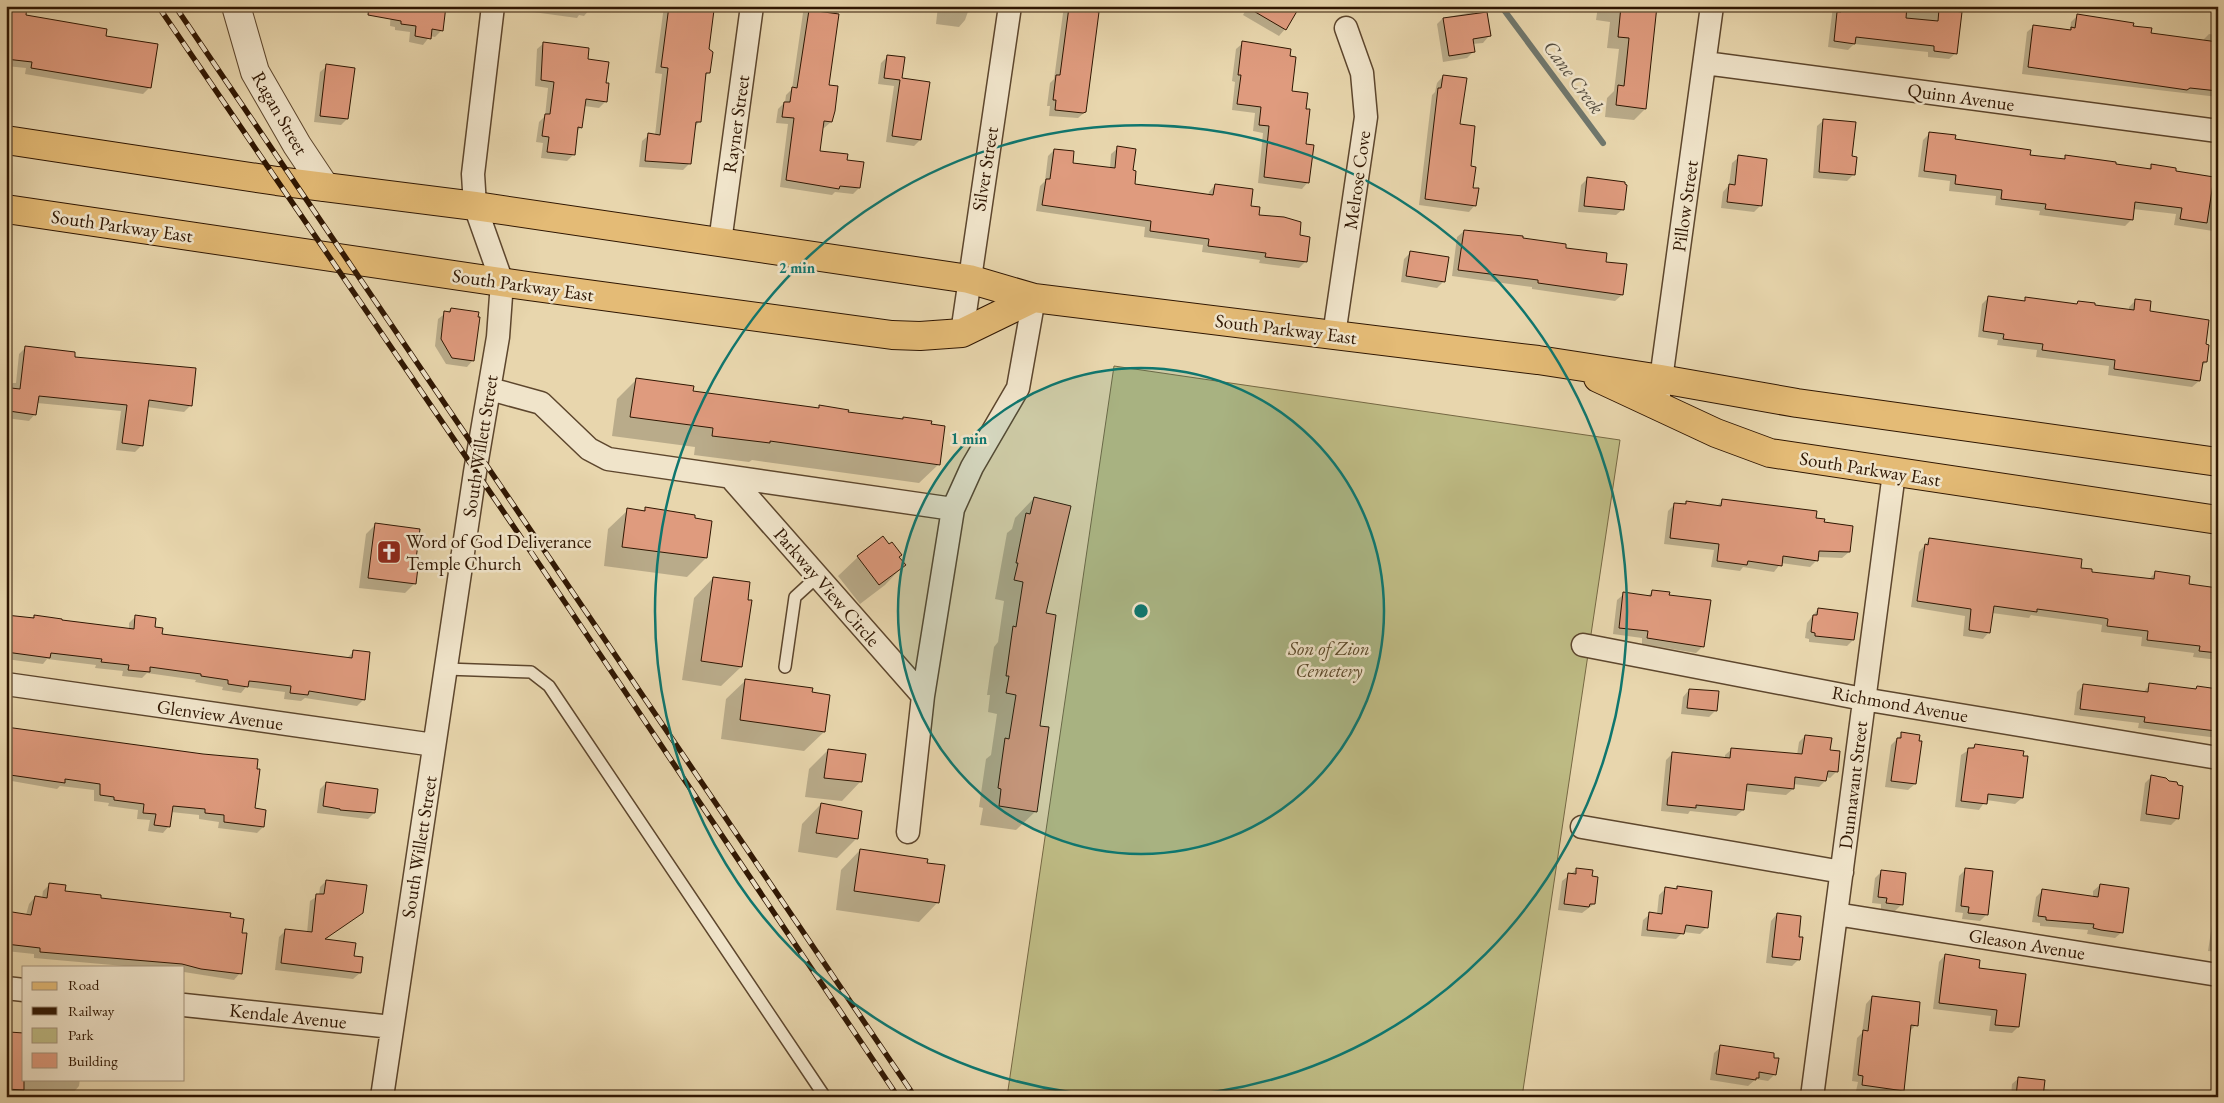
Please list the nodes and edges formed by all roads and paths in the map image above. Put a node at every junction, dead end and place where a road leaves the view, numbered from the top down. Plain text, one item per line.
1 (236, 6) edge
2 (493, 6) edge
3 (752, 6) edge
4 (1010, 6) edge
5 (1712, 6) edge
6 (1346, 28) dead end
7 (1705, 63) junction
8 (2218, 131) edge
9 (6, 140) edge
10 (325, 187) junction
11 (475, 206) junction
12 (6, 209) edge
13 (720, 242) junction
14 (969, 279) junction
15 (502, 282) junction
16 (1034, 298) junction
17 (962, 333) junction
18 (1334, 335) junction
19 (1538, 360) junction
20 (1661, 379) junction
21 (490, 389) junction
22 (1657, 405) junction
23 (2218, 462) edge
24 (1894, 472) junction
25 (731, 478) junction
26 (953, 509) junction
27 (2218, 520) edge
28 (818, 576) junction
29 (1583, 646) dead end
30 (785, 668) dead end
31 (446, 669) junction
32 (6, 684) edge
33 (923, 696) junction
34 (1863, 699) junction
35 (434, 745) junction
36 (2218, 758) edge
37 (1582, 826) dead end
38 (908, 832) dead end
39 (1842, 872) junction
40 (1836, 914) junction
41 (2218, 975) edge
42 (6, 988) edge
43 (22, 990) edge
44 (185, 1005) edge
45 (392, 1027) junction
46 (382, 1097) edge
47 (825, 1097) edge
48 (1812, 1097) edge

1 - 10 street, Ragan Street
2 - 11 street, South Willett Street
3 - 13 street, Rayner Street
4 - 14 street, Silver Street
5 - 7 street, Pillow Street
6 - 18 street, Melrose Cove
7 - 8 street, Quinn Avenue
7 - 20 street, Pillow Street
9 - 10 main road, South Parkway East
10 - 11 main road, South Parkway East
11 - 13 main road, South Parkway East
11 - 15 street, South Willett Street
12 - 15 main road, South Parkway East
13 - 14 main road, South Parkway East
14 - 16 main road, South Parkway East
14 - 17 street, Silver Street
15 - 17 main road, South Parkway East
15 - 21 street, South Willett Street
16 - 17 main road, South Parkway East
16 - 18 main road, South Parkway East
16 - 26 street
18 - 19 main road, South Parkway East
19 - 20 main road, South Parkway East
19 - 22 main road, South Parkway East
20 - 22 street, Pillow Street
20 - 23 main road, South Parkway East
21 - 25 street
21 - 31 street, South Willett Street
22 - 24 main road, South Parkway East
24 - 27 main road, South Parkway East
24 - 34 street, Dunnavant Street
25 - 26 street
25 - 28 street, Parkway View Circle
26 - 33 street
28 - 30 lane
28 - 33 street, Parkway View Circle
29 - 34 street, Richmond Avenue
31 - 35 street, South Willett Street
31 - 47 lane
32 - 35 street, Glenview Avenue
33 - 38 street
34 - 36 street, Richmond Avenue
34 - 39 street, Dunnavant Street
35 - 45 street, South Willett Street
37 - 39 street
39 - 40 street, Dunnavant Street
40 - 41 street, Gleason Avenue
40 - 48 street, Dunnavant Street
42 - 43 street
44 - 45 street, Kendale Avenue
45 - 46 street, South Willett Street

